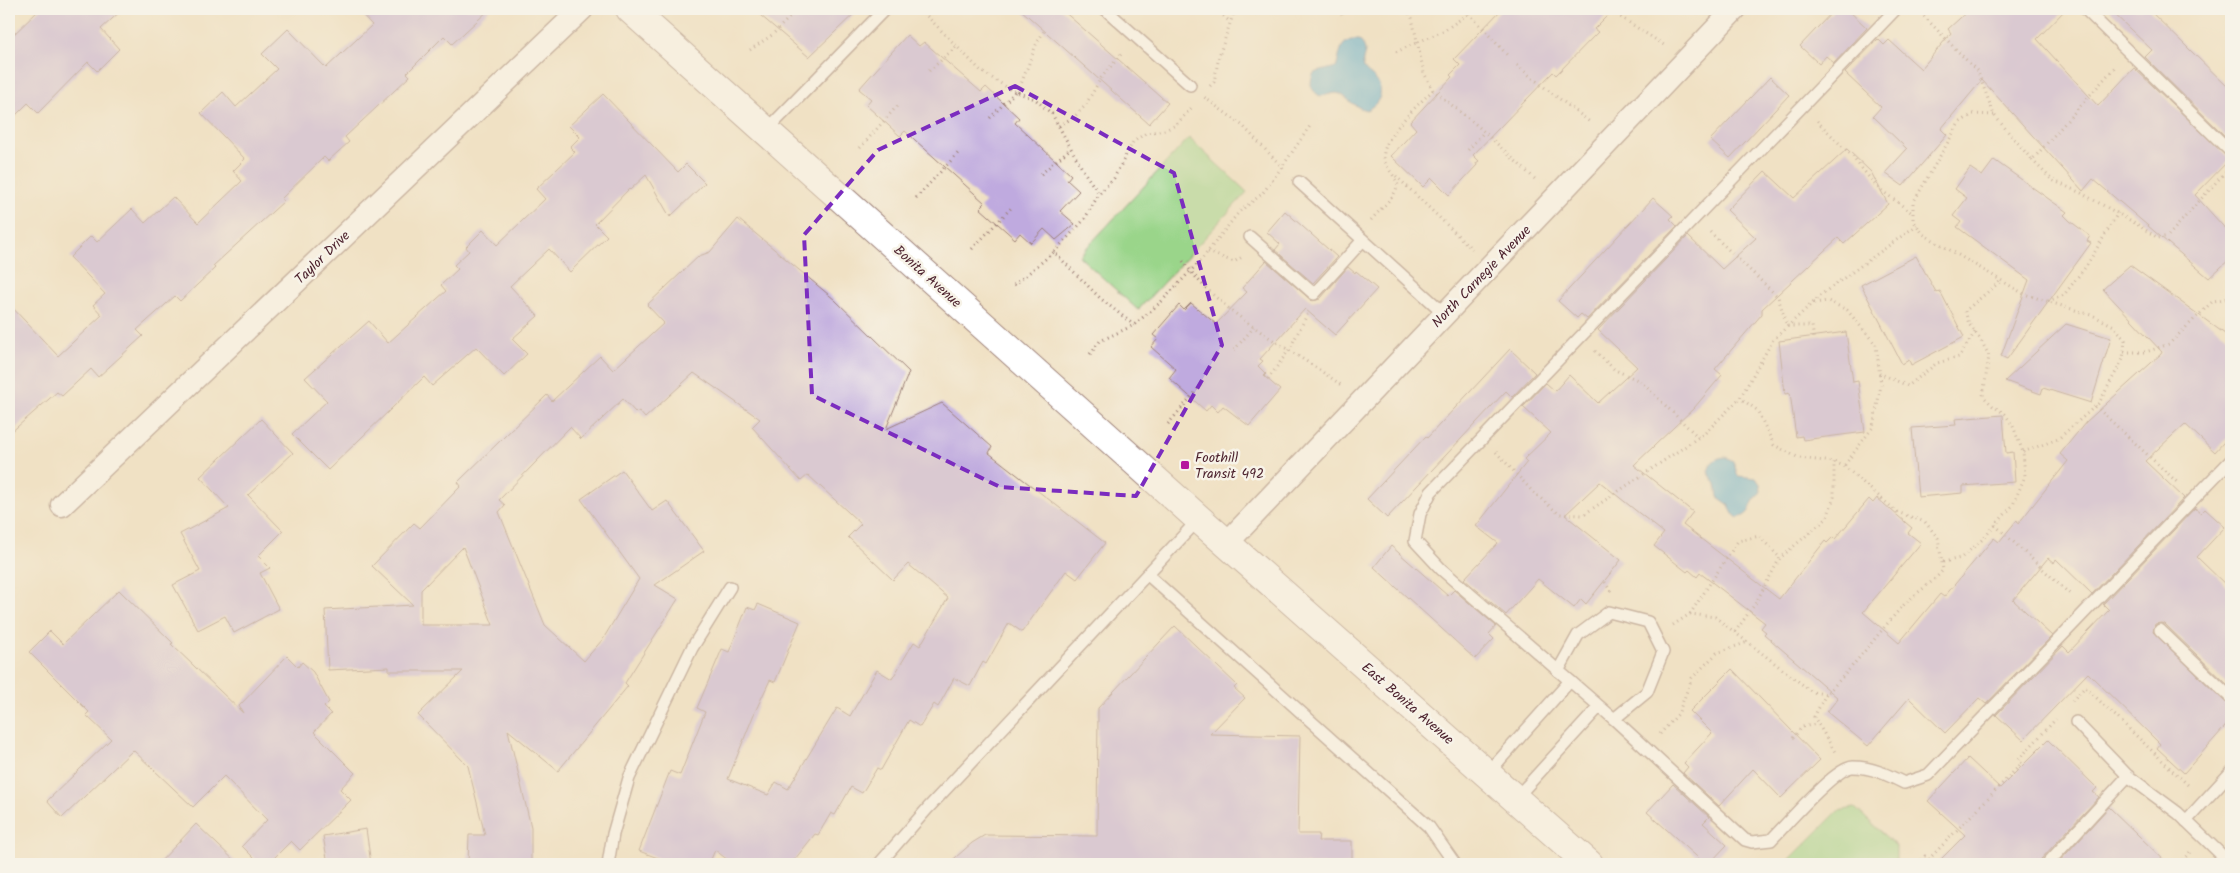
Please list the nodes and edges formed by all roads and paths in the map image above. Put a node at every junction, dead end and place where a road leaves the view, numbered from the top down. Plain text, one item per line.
1 (582, 9) edge
2 (630, 9) edge
3 (798, 9) edge
4 (885, 9) edge
5 (920, 9) edge
6 (1105, 9) edge
7 (1216, 9) edge
8 (1235, 9) edge
9 (1341, 9) edge
10 (1407, 9) edge
11 (1475, 9) edge
12 (1608, 9) edge
13 (1735, 9) edge
14 (1896, 9) edge
15 (1917, 9) edge
16 (2084, 9) edge
17 (1470, 13) junction
18 (1342, 16) dead end
19 (1229, 21) junction
20 (1044, 30) dead end
21 (1136, 37) junction
22 (1417, 45) junction
23 (1664, 46) dead end
24 (956, 47) junction
25 (750, 50) dead end
26 (1396, 52) dead end
27 (2129, 52) junction
28 (1508, 56) dead end
29 (1517, 65) dead end
30 (929, 71) dead end
31 (1190, 85) dead end
32 (1433, 90) junction
33 (1017, 92) junction
34 (1203, 96) junction
35 (898, 105) dead end
36 (1802, 106) junction
37 (1994, 115) junction
38 (990, 118) dead end
39 (1591, 123) dead end
40 (1059, 126) junction
41 (1310, 126) dead end
42 (766, 131) junction
43 (1484, 132) junction
44 (860, 148) dead end
45 (1071, 148) junction
46 (1468, 150) dead end
47 (960, 151) dead end
48 (2231, 152) edge
49 (2032, 160) junction
50 (2231, 166) edge
51 (1282, 167) junction
52 (1041, 174) dead end
53 (1395, 175) junction
54 (1537, 181) dead end
55 (1299, 182) dead end
56 (1099, 194) junction
57 (916, 198) dead end
58 (1012, 207) dead end
59 (1913, 213) junction
60 (2118, 213) junction
61 (1695, 217) junction
62 (1917, 226) junction
63 (1250, 237) dead end
64 (1360, 238) junction
65 (1261, 247) junction
66 (972, 249) dead end
67 (1472, 249) dead end
68 (1054, 252) junction
69 (1208, 252) junction
70 (1183, 261) dead end
71 (1190, 271) junction
72 (2002, 280) junction
73 (1014, 285) dead end
74 (1314, 294) junction
75 (2231, 298) edge
76 (2047, 301) junction
77 (1813, 303) junction
78 (1445, 314) junction
79 (1134, 325) junction
80 (1787, 326) junction
81 (1254, 327) junction
82 (1975, 332) junction
83 (1580, 337) junction
84 (1814, 340) dead end
85 (1234, 350) dead end
86 (1289, 350) junction
87 (2124, 352) junction
88 (1090, 354) dead end
89 (1879, 373) junction
90 (1268, 379) dead end
91 (1204, 382) dead end
92 (1343, 387) dead end
93 (1740, 398) junction
94 (2095, 406) junction
95 (1168, 424) dead end
96 (1698, 437) junction
97 (1483, 438) junction
98 (2023, 452) junction
99 (2231, 460) edge
100 (1834, 462) junction
101 (1844, 466) junction
102 (2194, 498) junction
103 (62, 506) dead end
104 (1199, 519) junction
105 (1995, 524) junction
106 (1226, 543) junction
107 (1780, 558) junction
108 (1943, 562) junction
109 (1148, 575) junction
110 (730, 588) dead end
111 (2087, 610) junction
112 (1690, 614) junction
113 (2160, 630) dead end
114 (1735, 632) junction
115 (1655, 635) junction
116 (1748, 642) junction
117 (1558, 671) junction
118 (1570, 681) junction
119 (1826, 694) junction
120 (2231, 698) edge
121 (1599, 707) junction
122 (2066, 707) dead end
123 (2060, 714) dead end
124 (1614, 719) junction
125 (2076, 722) dead end
126 (1817, 724) junction
127 (1793, 738) dead end
128 (1647, 749) junction
129 (1852, 767) junction
130 (2231, 772) edge
131 (1488, 773) junction
132 (2128, 776) junction
133 (1516, 798) junction
134 (2204, 801) junction
135 (2186, 821) junction
136 (608, 864) edge
137 (879, 864) edge
138 (1454, 864) edge
139 (1589, 864) edge
140 (1918, 864) edge
141 (2047, 864) edge
142 (2231, 864) edge

1 - 103 street, Taylor Drive
2 - 42 main road, Bonita Avenue
3 - 25 path
4 - 42 lane
5 - 24 path
6 - 21 lane
7 - 19 path
8 - 19 path
9 - 18 path
10 - 22 path
11 - 17 path
12 - 23 path
13 - 78 street, North Carnegie Avenue
14 - 36 lane
15 - 37 path
16 - 27 lane
17 - 22 path
17 - 28 path
19 - 34 path
20 - 33 path
21 - 31 lane
21 - 40 path
22 - 26 path
22 - 32 path
24 - 30 path
24 - 33 path
27 - 48 lane
27 - 49 path
29 - 39 path
32 - 43 path
32 - 53 path
33 - 38 path
33 - 40 path
34 - 51 path
34 - 56 path
35 - 44 path
36 - 59 path
36 - 61 lane
37 - 49 path
37 - 59 path
40 - 45 path
41 - 51 path
42 - 104 main road, Bonita Avenue
43 - 46 path
43 - 54 path
45 - 52 path
45 - 56 path
47 - 57 path
49 - 60 path
50 - 60 path
51 - 69 path
53 - 64 path
53 - 67 path
55 - 64 lane
56 - 68 path
58 - 66 path
59 - 62 path
60 - 76 path
61 - 80 path
61 - 83 lane
62 - 72 path
62 - 77 path
63 - 65 lane
64 - 74 lane
64 - 78 lane
65 - 69 path
65 - 74 lane
68 - 73 path
68 - 79 path
69 - 71 path
70 - 71 path
71 - 79 path
71 - 81 path
72 - 76 path
72 - 82 path
74 - 86 path
75 - 87 path
76 - 87 path
77 - 80 path
77 - 89 path
78 - 106 street, North Carnegie Avenue
79 - 88 path
80 - 84 path
80 - 93 path
81 - 85 path
81 - 86 path
82 - 89 path
82 - 98 path
83 - 96 path
83 - 97 lane
86 - 90 path
86 - 92 path
87 - 94 path
89 - 101 path
91 - 95 path
93 - 96 path
93 - 100 path
94 - 98 path
94 - 102 path
96 - 97 path
97 - 117 lane
98 - 105 path
99 - 102 lane
100 - 101 path
100 - 107 path
101 - 108 path
102 - 111 lane
104 - 106 main road, Bonita Avenue
104 - 109 lane
105 - 108 path
105 - 111 path
106 - 131 main road, East Bonita Avenue
107 - 112 path
107 - 114 path
108 - 119 path
109 - 137 lane
109 - 138 lane
110 - 136 lane
111 - 129 lane
112 - 114 path
112 - 115 path
113 - 120 lane
114 - 116 path
115 - 117 lane
115 - 124 lane
116 - 119 path
116 - 128 path
117 - 118 lane
118 - 121 lane
118 - 131 lane
119 - 126 path
121 - 124 lane
121 - 133 lane
122 - 134 path
123 - 140 path
124 - 128 lane
125 - 132 lane
126 - 127 path
126 - 129 path
128 - 129 lane
130 - 134 lane
131 - 133 main road, East Bonita Avenue
132 - 135 lane
132 - 141 lane
133 - 139 main road, East Bonita Avenue
134 - 135 lane
135 - 142 lane

